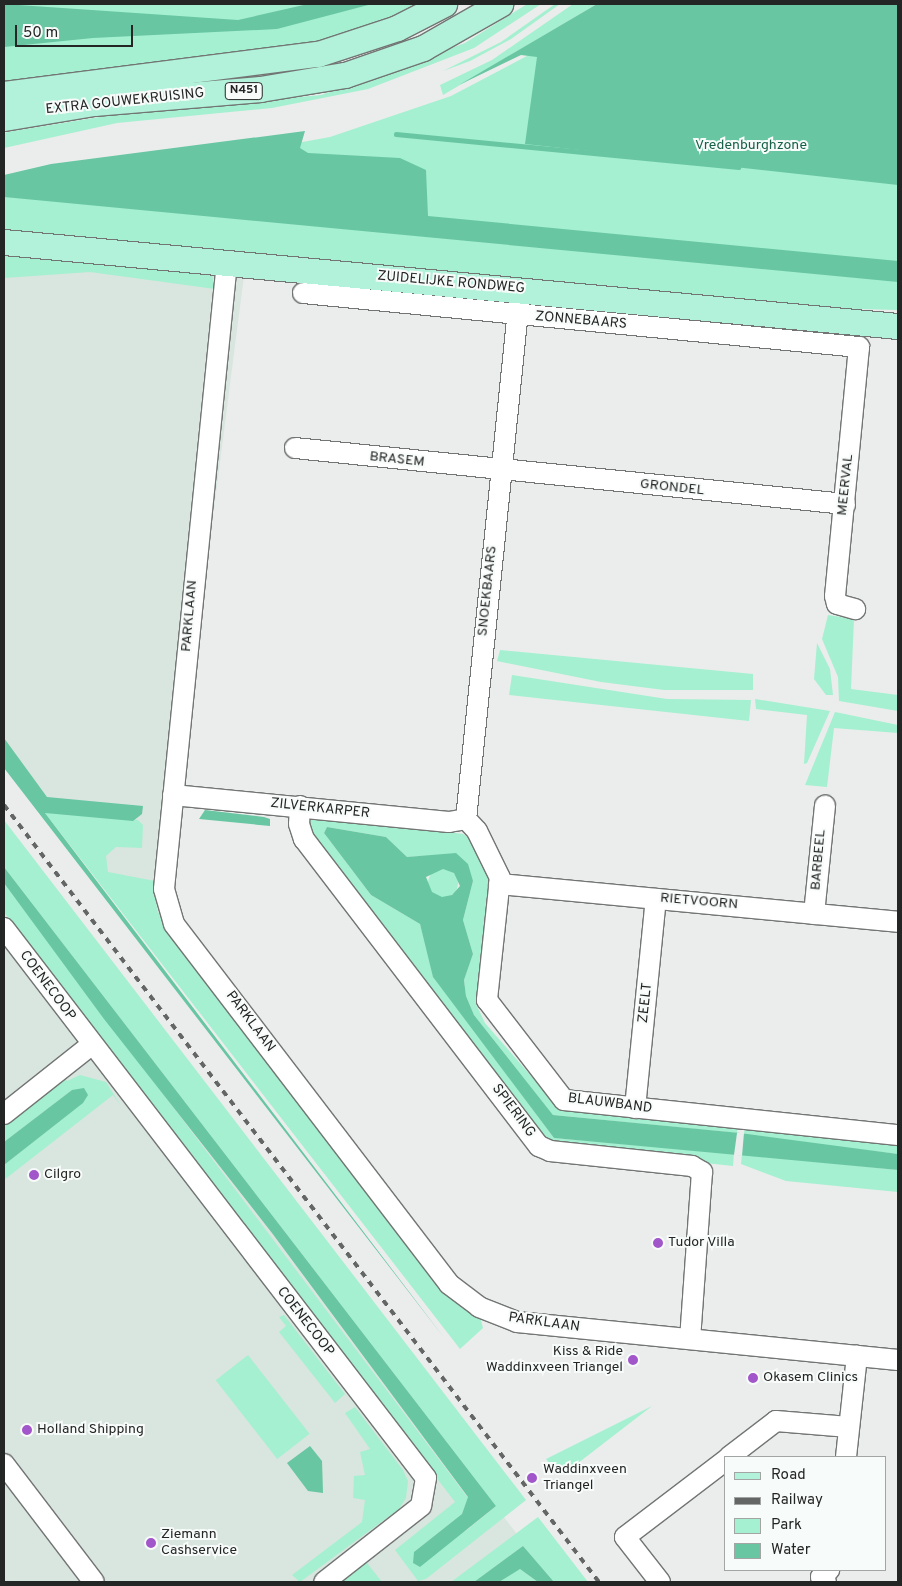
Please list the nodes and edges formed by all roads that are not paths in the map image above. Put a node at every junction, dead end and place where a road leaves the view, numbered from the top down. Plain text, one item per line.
1 (444, 4) edge
2 (500, 4) edge
3 (4, 94) edge
4 (4, 118) edge
5 (4, 242) edge
6 (227, 262) junction
7 (521, 289) junction
8 (303, 293) dead end
9 (518, 315) junction
10 (898, 326) edge
11 (859, 347) joint
12 (295, 448) dead end
13 (500, 470) junction
14 (845, 504) junction
15 (855, 609) dead end
16 (174, 795) junction
17 (300, 806) junction
18 (824, 806) dead end
19 (466, 819) junction
20 (499, 884) junction
21 (656, 898) junction
22 (814, 914) junction
23 (898, 922) edge
24 (4, 928) edge
25 (91, 1045) junction
26 (635, 1108) junction
27 (4, 1114) edge
28 (898, 1135) edge
29 (690, 1338) junction
30 (857, 1356) junction
31 (898, 1360) edge
32 (849, 1427) junction
33 (730, 1456) edge
34 (846, 1456) edge
35 (724, 1462) edge
36 (4, 1464) edge
37 (94, 1582) edge
38 (324, 1582) edge
39 (660, 1582) edge

1 - 3 main road, EXTRA GOUWEKRUISING / N451
2 - 4 main road, EXTRA GOUWEKRUISING / N451
5 - 6 main road, ZUIDELIJKE RONDWEG
6 - 7 main road, ZUIDELIJKE RONDWEG
6 - 16 street, PARKLAAN
7 - 9 street, SNOEKBAARS
7 - 10 main road, ZUIDELIJKE RONDWEG
8 - 9 street, ZONNEBAARS
9 - 11 street, ZONNEBAARS
9 - 13 street, SNOEKBAARS
11 - 14 street, MEERVAL
12 - 13 street, BRASEM
13 - 14 street, GRONDEL
13 - 19 street, SNOEKBAARS
14 - 15 street, MEERVAL
16 - 17 street, ZILVERKARPER
16 - 29 street, PARKLAAN
17 - 19 street, ZILVERKARPER
17 - 29 street, SPIERING
18 - 22 street, BARBEEL
19 - 20 street
20 - 21 street, RIETVOORN
20 - 26 street, BLAUWBAND
21 - 22 street, RIETVOORN
21 - 26 street, ZEELT
22 - 23 street, RIETVOORN
24 - 25 street, COENECOOP
25 - 27 street
25 - 38 street, COENECOOP
26 - 28 street, BLAUWBAND
29 - 30 street, PARKLAAN
30 - 31 street, PARKLAAN
30 - 32 street
32 - 33 street
32 - 34 street
35 - 39 street
36 - 37 street

